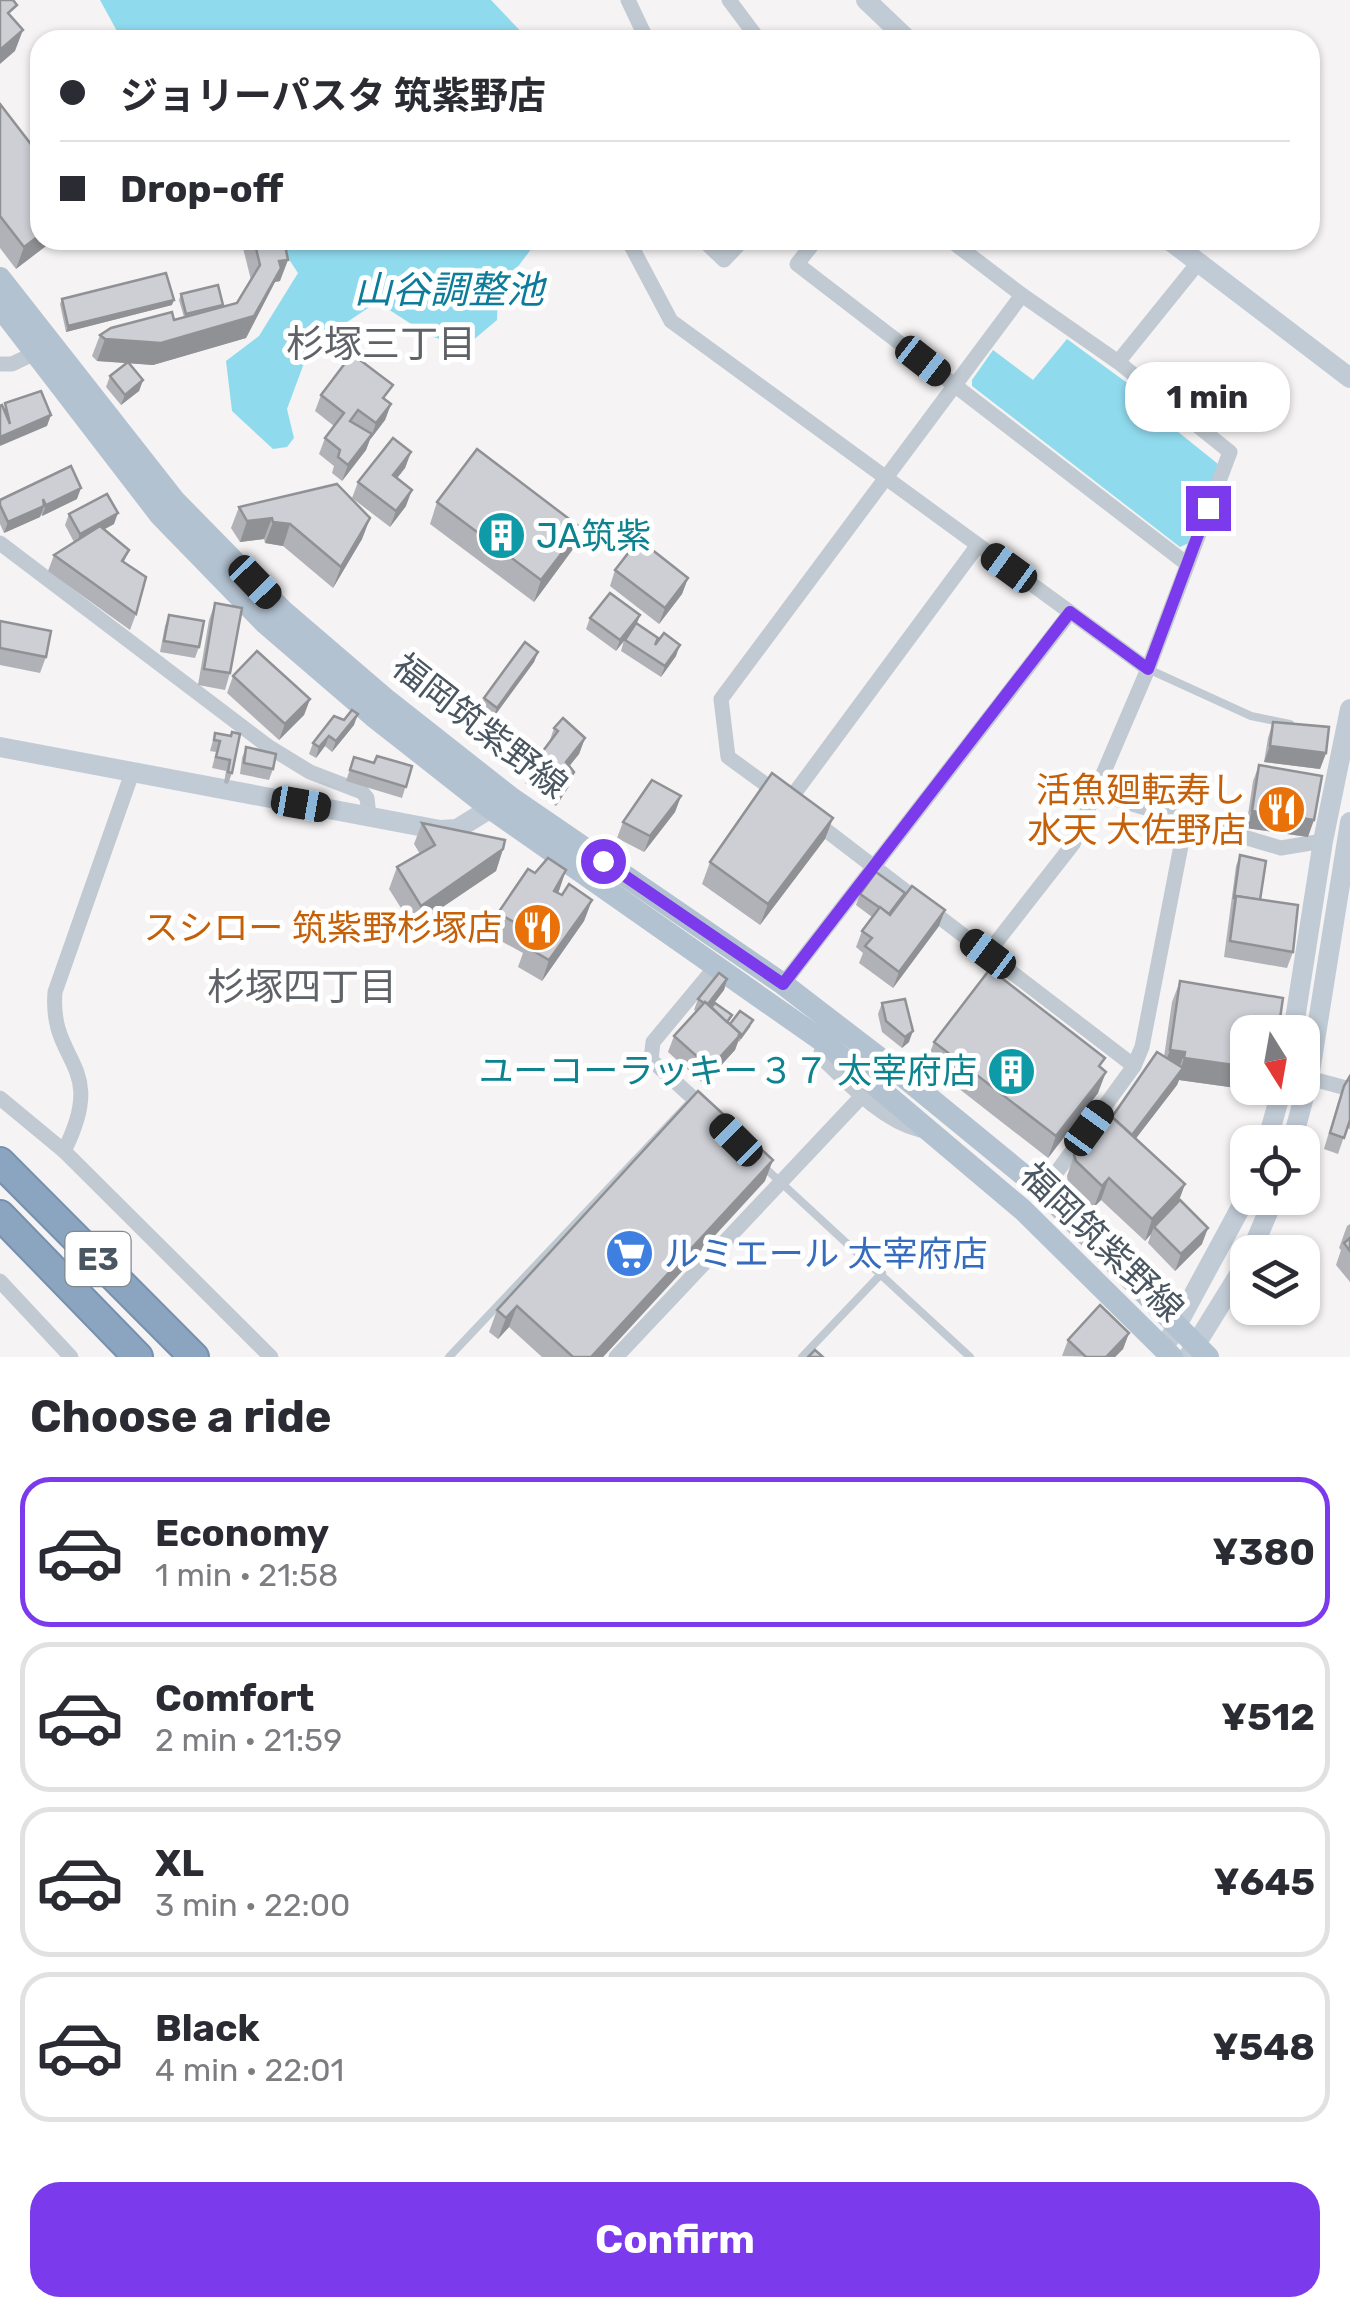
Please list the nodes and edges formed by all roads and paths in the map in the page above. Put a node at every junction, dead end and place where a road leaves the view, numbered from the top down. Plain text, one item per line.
1 (628, 0) edge
2 (728, 0) edge
3 (866, 0) edge
4 (642, 30) edge
5 (750, 30) edge
6 (896, 30) edge
7 (633, 250) edge
8 (714, 250) edge
9 (734, 250) edge
10 (808, 250) edge
11 (963, 250) edge
12 (1182, 250) edge
13 (1198, 262) junction
14 (0, 278) edge
15 (1022, 295) junction
16 (0, 307) edge
17 (36, 352) junction
18 (1118, 362) junction
19 (0, 364) edge
20 (1350, 378) edge
21 (955, 385) junction
22 (885, 478) junction
23 (0, 544) edge
24 (978, 546) junction
25 (1186, 564) junction
26 (1070, 612) junction
27 (1148, 669) junction
28 (1350, 709) edge
29 (1307, 728) edge
30 (0, 747) edge
31 (132, 773) junction
32 (1095, 793) junction
33 (500, 802) junction
34 (788, 802) junction
35 (369, 816) junction
36 (1186, 820) junction
37 (1349, 829) edge
38 (1323, 841) junction
39 (872, 866) junction
40 (1346, 869) edge
41 (988, 954) junction
42 (717, 965) junction
43 (783, 984) junction
44 (1296, 1015) edge
45 (1320, 1016) edge
46 (824, 1042) junction
47 (1134, 1066) junction
48 (1320, 1081) edge
49 (1350, 1089) edge
50 (862, 1096) junction
51 (692, 1097) junction
52 (0, 1098) edge
53 (705, 1109) edge
54 (932, 1134) junction
55 (64, 1151) junction
56 (756, 1159) edge
57 (0, 1162) edge
58 (781, 1184) junction
59 (1043, 1191) junction
60 (1237, 1215) edge
61 (0, 1216) edge
62 (882, 1273) junction
63 (0, 1281) edge
64 (1230, 1293) edge
65 (1178, 1326) junction
66 (1198, 1353) edge
67 (1164, 1354) edge
68 (72, 1357) edge
69 (138, 1357) edge
70 (194, 1357) edge
71 (271, 1357) edge
72 (449, 1357) edge
73 (616, 1357) edge
74 (802, 1357) edge
75 (970, 1357) edge

1 - 4 street
2 - 5 street
3 - 6 main road
7 - 22 street
8 - 9 street
10 - 21 street
11 - 15 street
12 - 13 main road
13 - 18 street
13 - 20 main road
14 - 33 main road, 福岡筑紫野線
15 - 18 street
15 - 21 street
16 - 17 main road, 福岡筑紫野線
17 - 19 street
17 - 33 main road, 福岡筑紫野線
18 - 25 street
21 - 22 street
21 - 25 street
22 - 24 street
22 - 34 street
23 - 35 street
24 - 26 street
24 - 34 street
25 - 27 street
26 - 27 street
26 - 39 street
27 - 29 lane
27 - 32 street
28 - 38 main road
30 - 31 main road
31 - 35 main road
31 - 55 street
32 - 36 street
32 - 41 street
33 - 35 main road
33 - 42 main road, 福岡筑紫野線
33 - 43 main road, 福岡筑紫野線
34 - 39 street
36 - 38 street
36 - 47 street
37 - 38 main road
37 - 40 main road
38 - 44 main road
39 - 41 street
39 - 43 street
40 - 45 main road
41 - 47 street
42 - 46 main road, 福岡筑紫野線
42 - 51 street
43 - 59 main road, 福岡筑紫野線
46 - 50 street
46 - 54 main road, 福岡筑紫野線
47 - 59 street
48 - 49 street
50 - 54 street
50 - 58 street
51 - 53 lane
51 - 72 lane
52 - 55 street
54 - 67 main road, 福岡筑紫野線
55 - 71 street
56 - 58 lane
57 - 70 highway, E3
58 - 62 lane
58 - 73 street
59 - 65 main road, 福岡筑紫野線
60 - 65 main road
61 - 69 highway, E3
62 - 74 lane
62 - 75 lane
63 - 68 street
64 - 66 main road
65 - 66 main road, 福岡筑紫野線
65 - 67 main road

